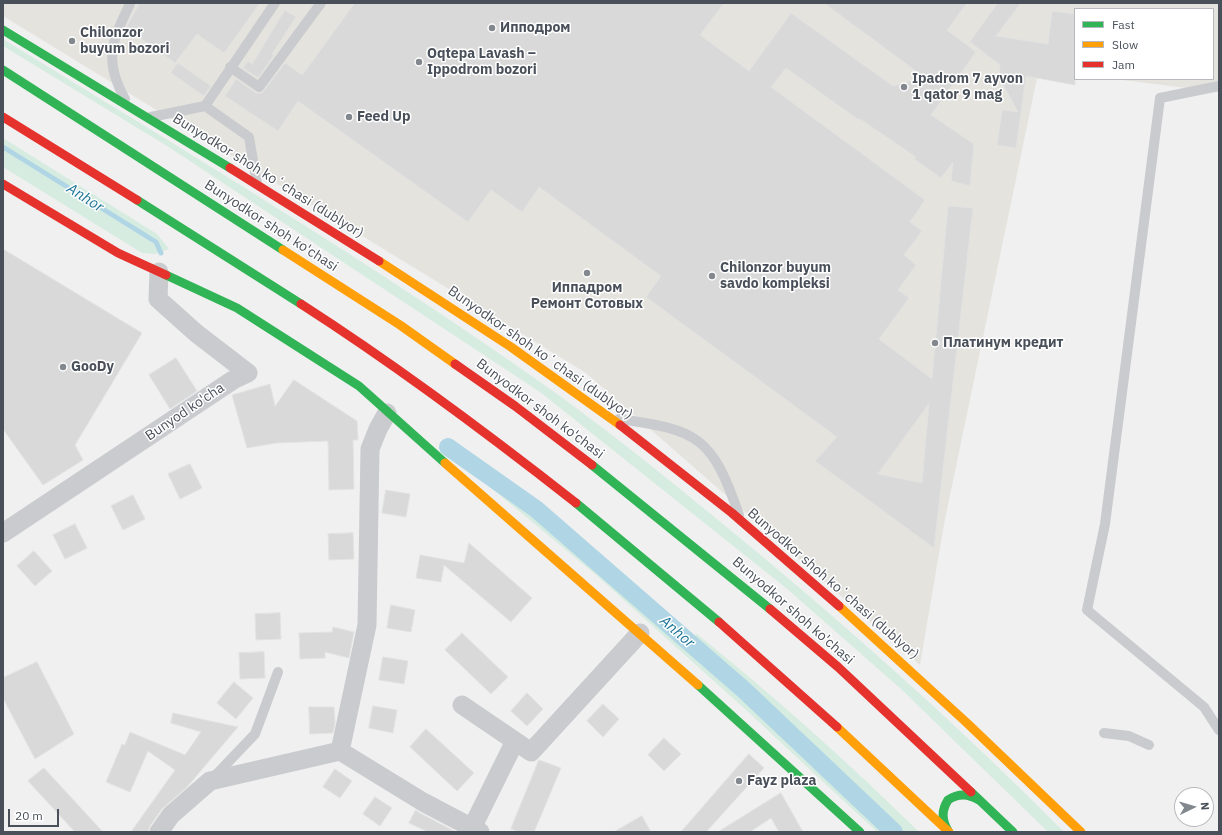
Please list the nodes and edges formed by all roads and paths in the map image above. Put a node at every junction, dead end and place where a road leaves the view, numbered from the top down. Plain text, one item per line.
1 (275, 3) edge
2 (320, 3) edge
3 (130, 4) edge
4 (3, 30) edge
5 (230, 67) junction
6 (3, 70) edge
7 (1219, 86) edge
8 (205, 106) junction
9 (130, 107) junction
10 (3, 117) edge
11 (147, 118) junction
12 (3, 184) edge
13 (257, 184) junction
14 (159, 272) junction
15 (387, 413) junction
16 (610, 417) junction
17 (742, 522) junction
18 (3, 533) edge
19 (640, 633) junction
20 (278, 672) dead end
21 (462, 705) dead end
22 (1219, 730) edge
23 (1104, 733) dead end
24 (515, 741) junction
25 (1149, 744) dead end
26 (340, 751) junction
27 (210, 781) junction
28 (979, 800) junction
29 (476, 830) edge
30 (948, 831) edge
31 (159, 832) edge
32 (860, 832) edge
33 (1013, 832) edge
34 (1081, 832) edge

1 - 5 lane
2 - 5 lane
3 - 9 lane
4 - 9 main road, Bunyodkor shoh koʻchasi (dublyor)
5 - 8 lane
6 - 28 main road, Bunyodkor shoh ko'chasi
7 - 22 lane
8 - 11 lane
8 - 13 lane
9 - 11 main road, Bunyodkor shoh koʻchasi (dublyor)
10 - 30 main road
11 - 13 main road, Bunyodkor shoh koʻchasi (dublyor)
12 - 14 main road
13 - 16 main road, Bunyodkor shoh koʻchasi (dublyor)
14 - 15 main road
14 - 18 street, Bunyod ko'cha
15 - 19 main road
15 - 26 street
16 - 17 main road, Bunyodkor shoh koʻchasi (dublyor)
16 - 17 lane
17 - 34 main road, Bunyodkor shoh koʻchasi (dublyor)
19 - 24 street
19 - 32 main road
20 - 27 lane
21 - 24 street
23 - 25 lane
24 - 29 street
26 - 27 street
26 - 29 street
27 - 31 street
28 - 30 main road
28 - 33 main road, Bunyodkor shoh ko'chasi

